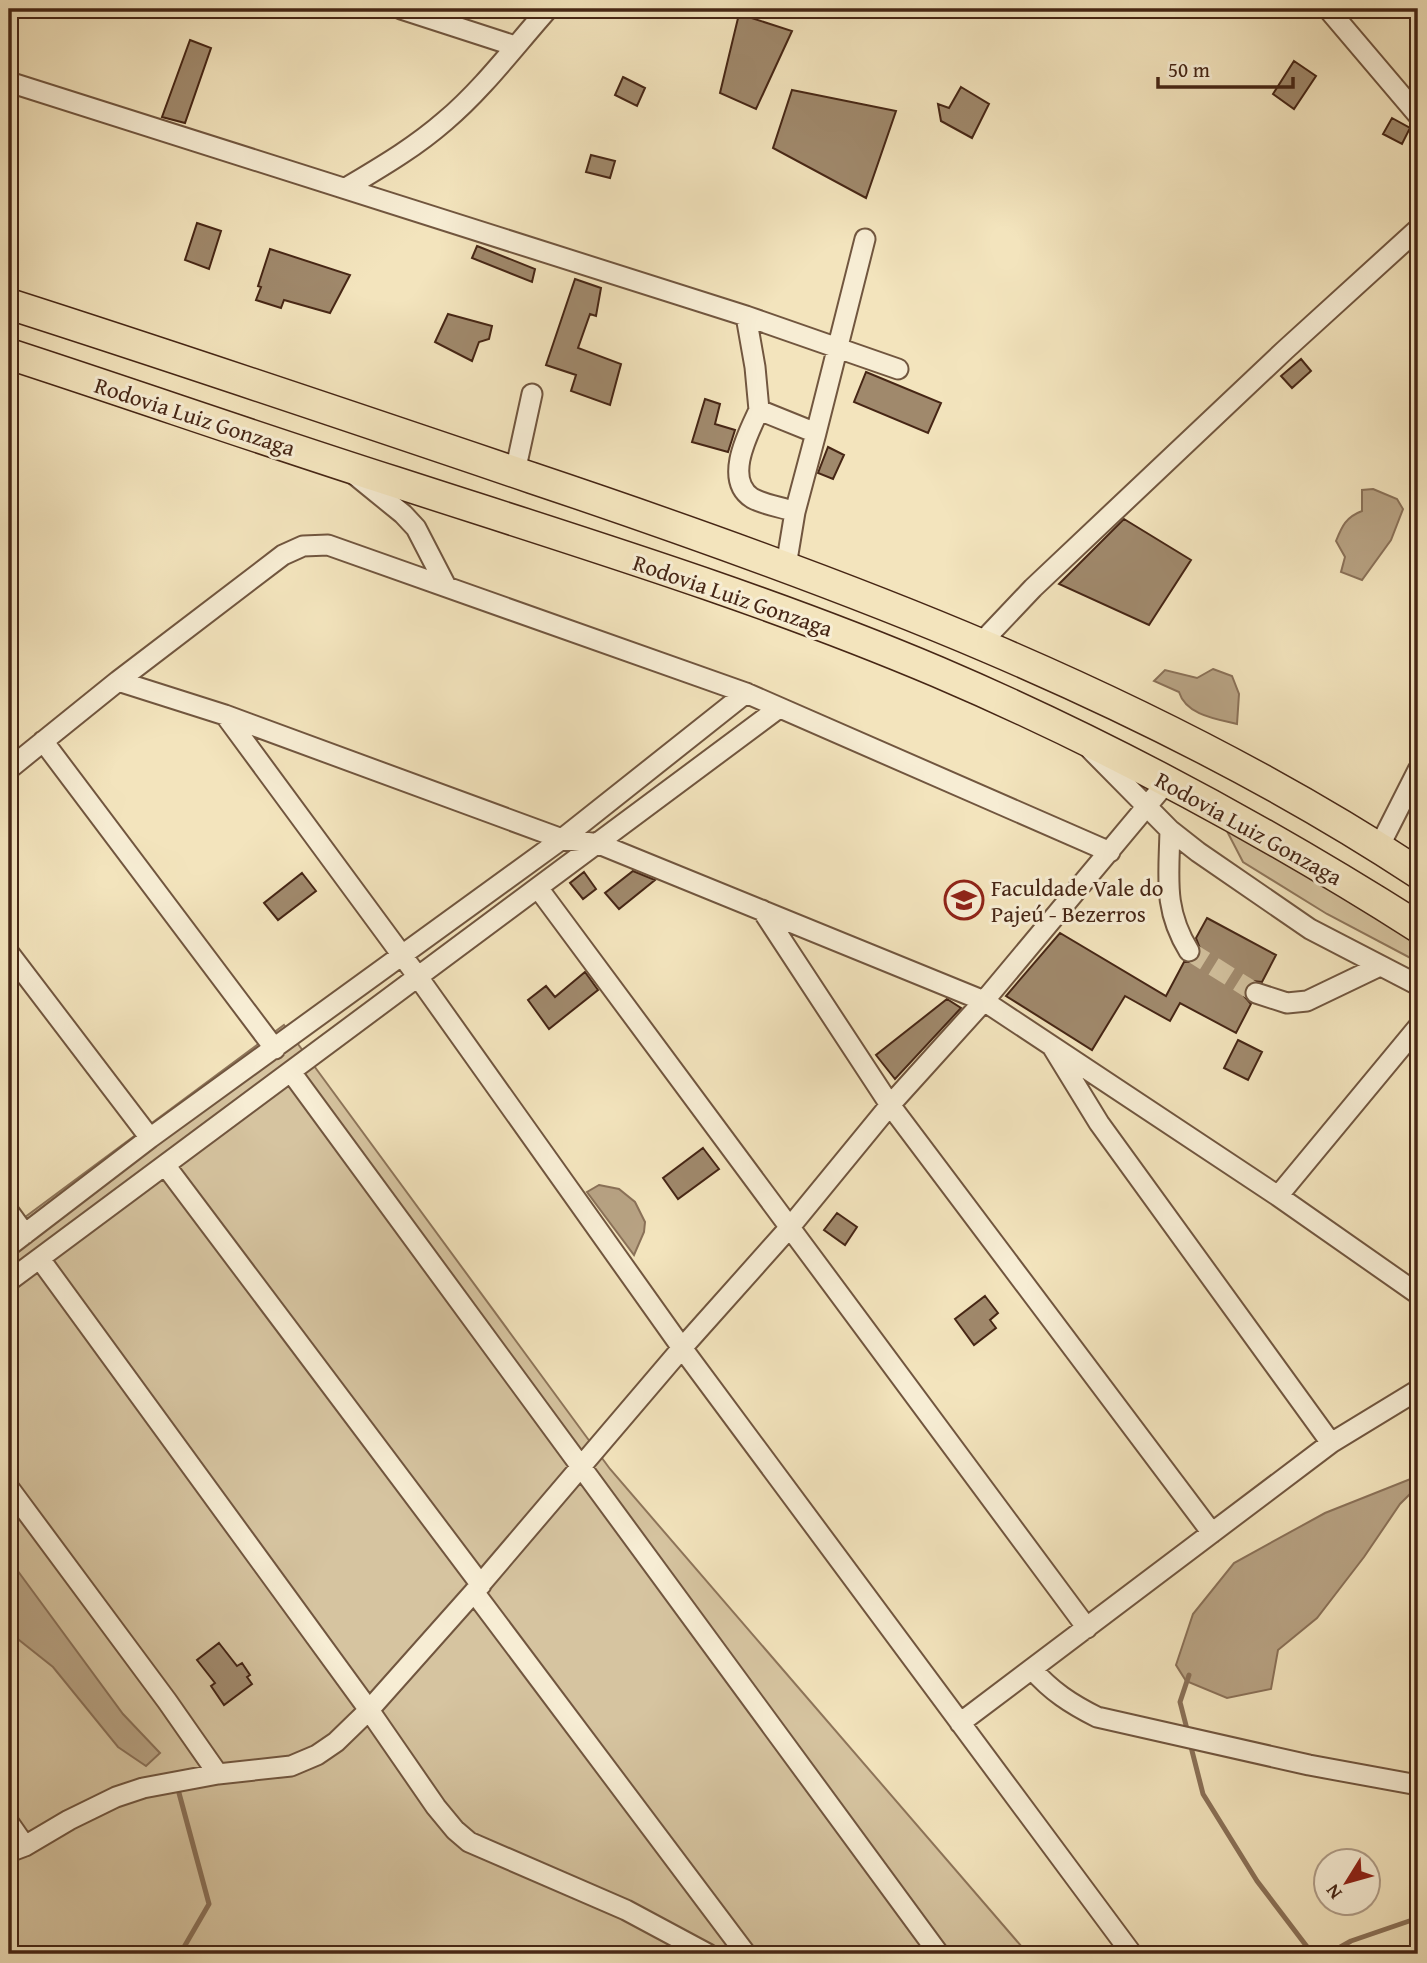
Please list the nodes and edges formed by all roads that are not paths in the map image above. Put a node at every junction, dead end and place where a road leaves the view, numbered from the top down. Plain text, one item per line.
1 (401, 9) edge
2 (548, 9) edge
3 (1328, 9) edge
4 (515, 46) junction
5 (9, 82) edge
6 (1418, 115) edge
7 (346, 188) junction
8 (1418, 229) edge
9 (865, 239) dead end
10 (9, 304) edge
11 (746, 316) junction
12 (838, 348) junction
13 (9, 354) edge
14 (898, 369) dead end
15 (532, 394) dead end
16 (759, 410) junction
17 (816, 433) junction
18 (343, 466) junction
19 (515, 472) junction
20 (795, 512) junction
21 (786, 566) junction
22 (446, 586) junction
23 (979, 645) junction
24 (118, 681) junction
25 (746, 693) junction
26 (779, 708) junction
27 (225, 715) junction
28 (1077, 736) junction
29 (43, 741) junction
30 (9, 769) edge
31 (1418, 770) edge
32 (1167, 782) junction
33 (1146, 806) junction
34 (1170, 830) junction
35 (562, 839) junction
36 (599, 844) junction
37 (1379, 847) junction
38 (1110, 852) junction
39 (1418, 873) edge
40 (538, 888) junction
41 (762, 910) junction
42 (1418, 927) edge
43 (1189, 951) tunnel mouth
44 (9, 953) edge
45 (401, 956) junction
46 (1380, 966) junction
47 (418, 977) junction
48 (1418, 985) edge
49 (1256, 993) tunnel mouth
50 (984, 1001) junction
51 (1418, 1027) edge
52 (1050, 1044) junction
53 (275, 1049) junction
54 (291, 1072) junction
55 (890, 1105) junction
56 (150, 1138) junction
57 (165, 1165) junction
58 (1278, 1196) junction
59 (9, 1212) edge
60 (790, 1227) junction
61 (25, 1234) junction
62 (9, 1246) edge
63 (40, 1259) junction
64 (9, 1281) edge
65 (1418, 1294) edge
66 (682, 1348) junction
67 (1418, 1390) edge
68 (1331, 1443) junction
69 (581, 1466) junction
70 (9, 1488) edge
71 (1212, 1534) junction
72 (477, 1589) junction
73 (1087, 1628) junction
74 (1032, 1669) junction
75 (369, 1710) junction
76 (960, 1723) junction
77 (218, 1774) junction
78 (1418, 1785) edge
79 (9, 1823) edge
80 (17, 1849) edge
81 (708, 1954) edge
82 (746, 1954) edge
83 (939, 1954) edge
84 (1132, 1954) edge

1 - 4 street
2 - 4 street
3 - 6 street
4 - 7 street
5 - 7 street
7 - 11 street
8 - 23 street
9 - 12 street
10 - 19 highway, Rodovia Luiz Gonzaga
11 - 12 street
11 - 16 street
12 - 14 street
12 - 17 street
13 - 18 highway, Rodovia Luiz Gonzaga
15 - 19 street
16 - 17 street
16 - 20 street
17 - 20 street
18 - 22 street
18 - 28 highway, Rodovia Luiz Gonzaga
19 - 21 highway, Rodovia Luiz Gonzaga
20 - 21 street
21 - 23 highway, Rodovia Luiz Gonzaga
22 - 24 street
22 - 25 street
23 - 37 highway, Rodovia Luiz Gonzaga
24 - 27 street
24 - 29 street
25 - 26 street
25 - 35 street
26 - 36 street
26 - 38 street
27 - 35 street
27 - 45 street
28 - 32 highway, Rodovia Luiz Gonzaga
28 - 33 street
29 - 30 street
29 - 53 street
31 - 37 street
32 - 33 street
32 - 42 highway, Rodovia Luiz Gonzaga
33 - 34 street
33 - 38 street
34 - 43 street
34 - 46 street
35 - 36 street
35 - 45 street
36 - 40 street
36 - 41 street
37 - 39 highway, Rodovia Luiz Gonzaga
38 - 50 street
40 - 47 street
40 - 60 street
41 - 50 street
41 - 55 street
44 - 56 street
45 - 47 street
45 - 53 street
46 - 48 street
46 - 49 street
47 - 54 street
47 - 66 street
50 - 52 street
50 - 55 street
51 - 58 street
52 - 58 street
52 - 68 street
53 - 56 street
54 - 57 street
54 - 69 street
55 - 60 street
55 - 71 street
56 - 61 street
57 - 63 street
57 - 72 street
58 - 65 street
59 - 61 street
60 - 66 street
60 - 73 street
61 - 62 street
63 - 64 street
63 - 75 street
66 - 69 street
66 - 76 street
67 - 68 street
68 - 71 street
69 - 72 street
69 - 83 street
70 - 77 street
71 - 73 street
72 - 75 street
72 - 82 street
73 - 74 street
74 - 76 street
74 - 78 street
75 - 77 street
75 - 81 street
76 - 84 street
77 - 80 street
79 - 80 street

